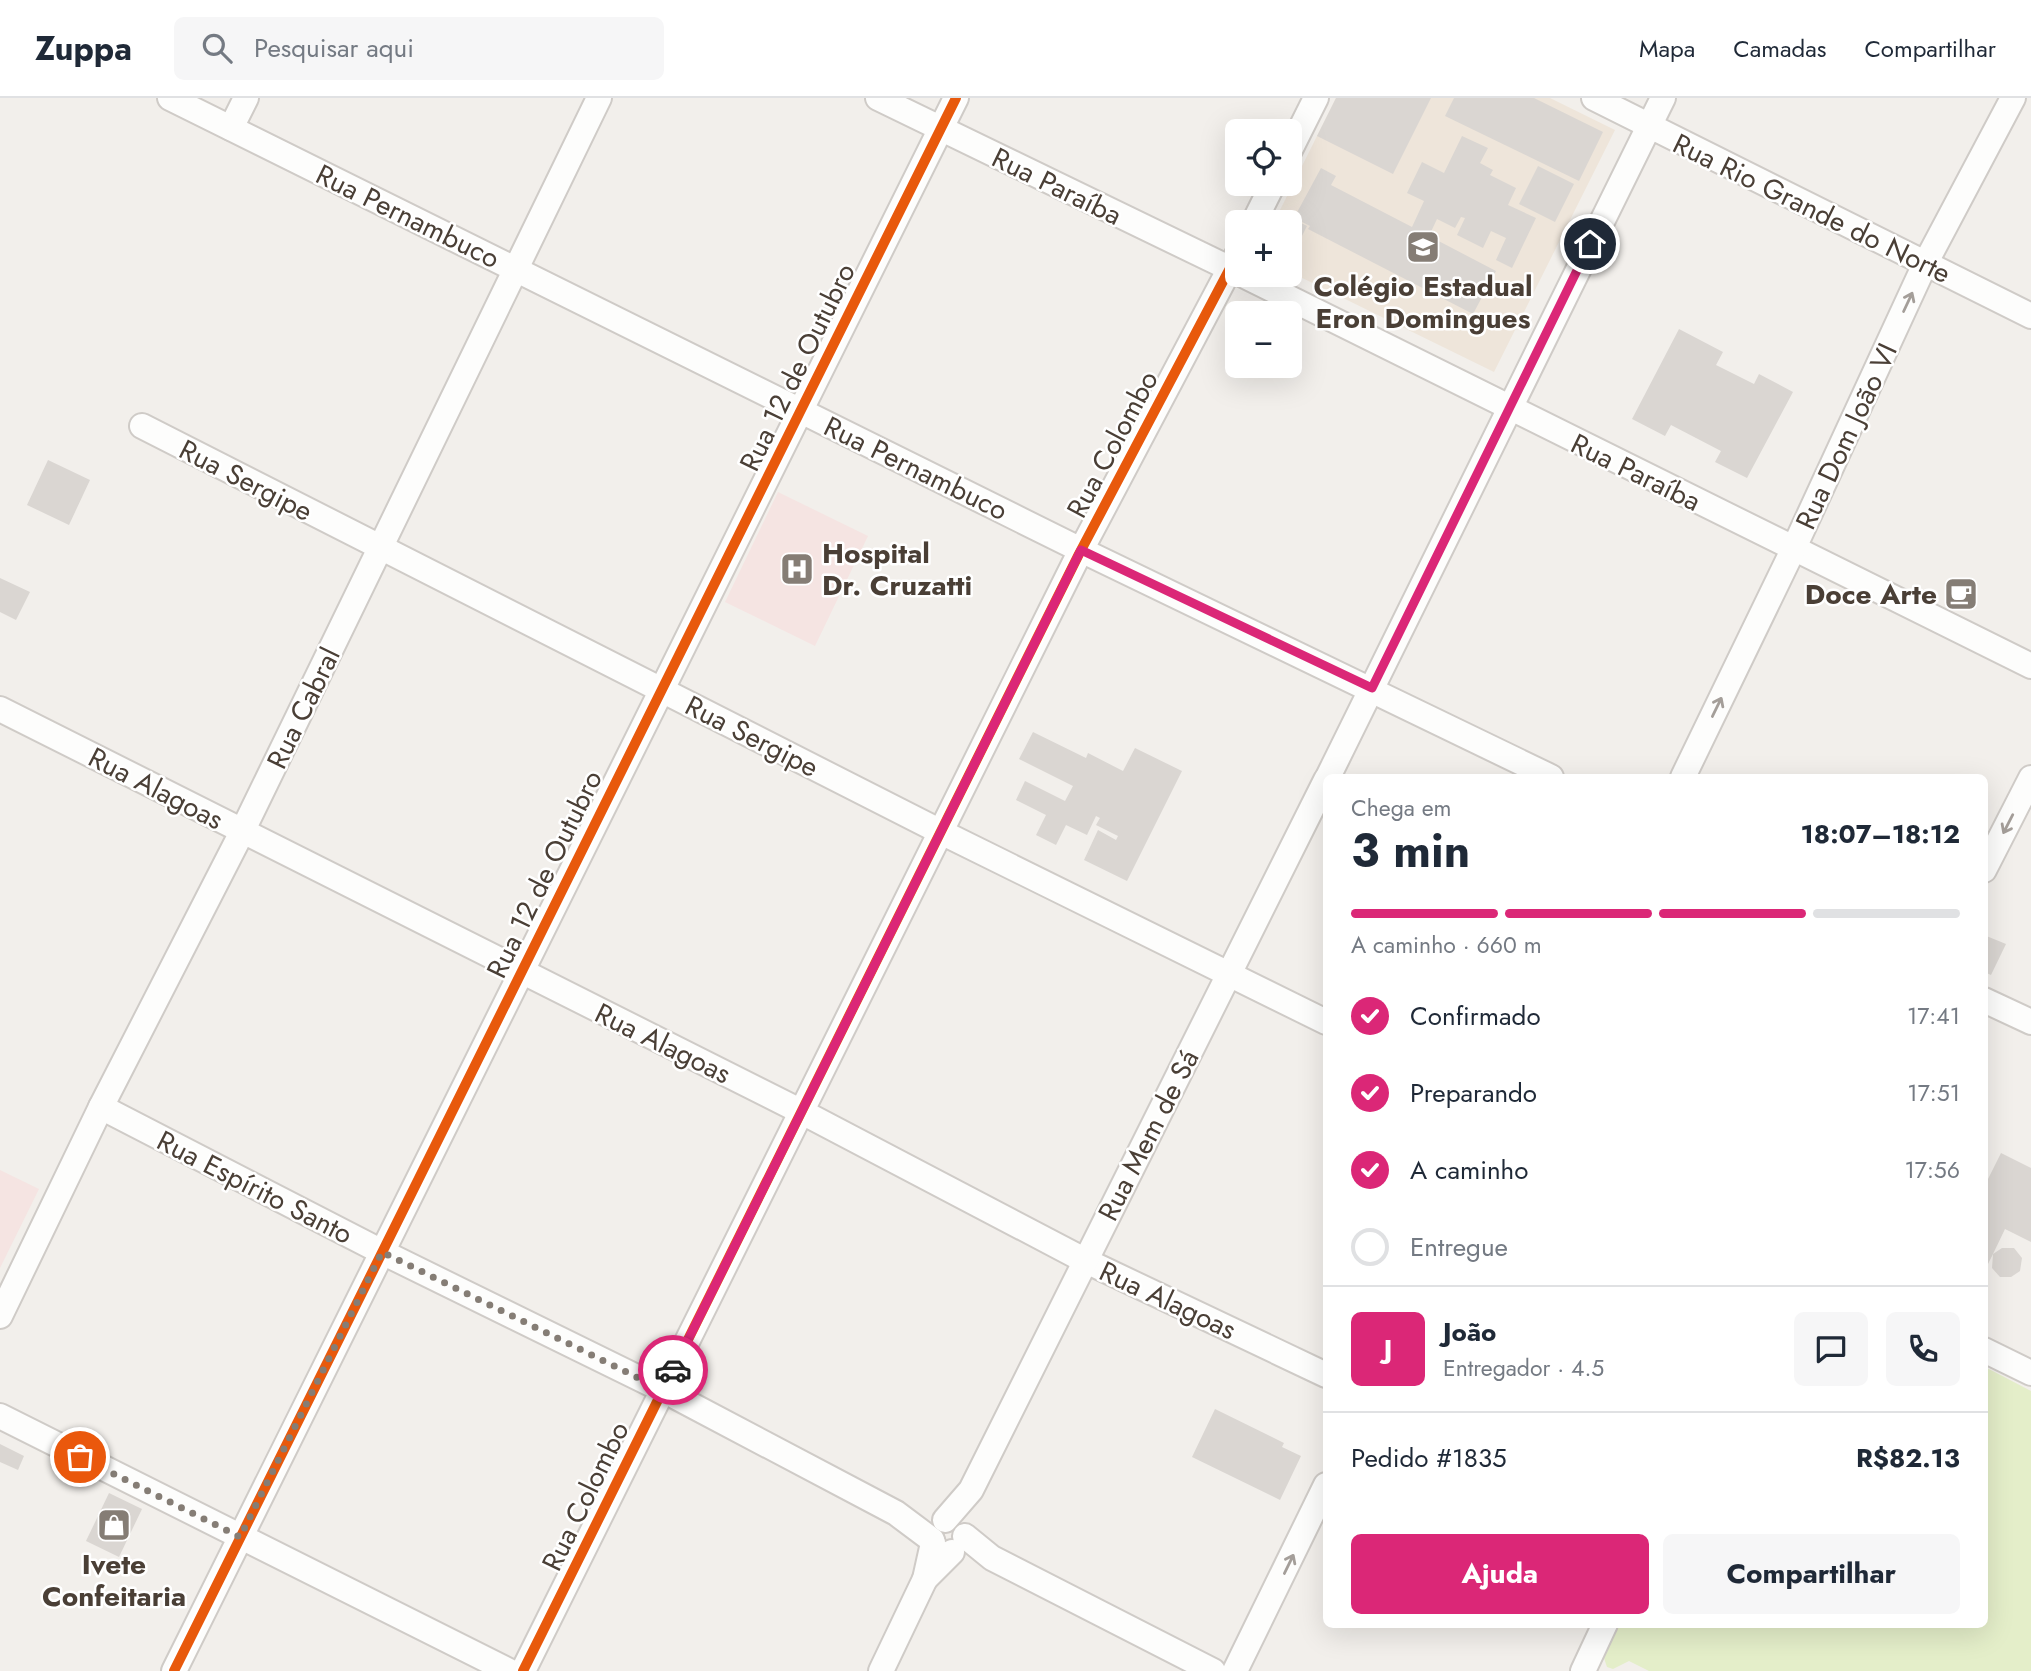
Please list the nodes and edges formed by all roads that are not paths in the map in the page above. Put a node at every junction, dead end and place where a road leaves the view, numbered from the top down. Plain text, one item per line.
1 (170, 98) edge
2 (246, 98) edge
3 (599, 98) edge
4 (878, 98) edge
5 (956, 98) edge
6 (1316, 98) edge
7 (1594, 98) edge
8 (1663, 98) edge
9 (2013, 98) edge
10 (1302, 126) edge
11 (1648, 126) junction
12 (231, 128) junction
13 (940, 130) junction
14 (1225, 262) edge
15 (1925, 264) junction
16 (515, 269) junction
17 (1226, 287) edge
18 (1274, 287) edge
19 (2031, 316) edge
20 (1508, 409) junction
21 (800, 411) junction
22 (142, 426) dead end
23 (381, 549) junction
24 (1081, 550) junction
25 (1793, 550) junction
26 (2031, 666) edge
27 (1372, 688) junction
28 (661, 691) junction
29 (0, 709) edge
30 (1329, 774) edge
31 (1545, 774) edge
32 (1684, 774) edge
33 (2031, 778) edge
34 (1323, 786) edge
35 (242, 832) junction
36 (941, 832) junction
37 (1988, 862) edge
38 (521, 973) junction
39 (1230, 974) junction
40 (1988, 1002) edge
41 (1323, 1020) edge
42 (2031, 1022) edge
43 (101, 1107) junction
44 (802, 1112) junction
45 (382, 1252) junction
46 (1084, 1260) junction
47 (0, 1316) edge
48 (1988, 1352) edge
49 (2031, 1373) edge
50 (1323, 1374) edge
51 (663, 1390) junction
52 (0, 1416) edge
53 (1323, 1491) edge
54 (240, 1537) junction
55 (948, 1537) junction
56 (1603, 1628) edge
57 (174, 1671) edge
58 (509, 1671) edge
59 (523, 1671) edge
60 (880, 1671) edge
61 (1213, 1671) edge
62 (1235, 1671) edge
63 (1583, 1671) edge

1 - 12 street, Rua Pernambuco
2 - 12 street
3 - 16 street, Rua Cabral
4 - 13 street, Rua Paraíba
5 - 13 street, Rua 12 de Outubro
6 - 10 street
7 - 11 street, Rua Rio Grande do Norte
8 - 11 street, Rua Mem de Sá
9 - 15 street, Rua Dom João VI
11 - 15 street, Rua Rio Grande do Norte
11 - 20 street, Rua Mem de Sá
12 - 16 street, Rua Pernambuco
13 - 14 street, Rua Paraíba
13 - 21 street, Rua 12 de Outubro
15 - 19 street, Rua Rio Grande do Norte
25 -> 15 street, Rua Dom João VI
16 - 21 street, Rua Pernambuco
16 - 23 street, Rua Cabral
17 - 24 street, Rua Colombo
18 - 20 street, Rua Paraíba
20 - 25 street, Rua Paraíba
20 - 27 street, Rua Mem de Sá
21 - 24 street, Rua Pernambuco
21 - 28 street, Rua 12 de Outubro
22 - 23 street, Rua Sergipe
23 - 28 street, Rua Sergipe
23 - 35 street, Rua Cabral
24 - 27 street, Rua Pernambuco
24 - 36 street, Rua Colombo
25 - 26 street, Rua Paraíba
32 -> 25 street, Rua Dom João VI
27 - 30 street, Rua Mem de Sá
27 - 31 street, Rua Pernambuco
28 - 36 street, Rua Sergipe
28 - 38 street, Rua 12 de Outubro
29 - 35 street, Rua Alagoas
33 -> 37 street
34 - 39 street, Rua Mem de Sá
35 - 38 street, Rua Alagoas
35 - 43 street, Rua Cabral
36 - 39 street, Rua Sergipe
36 - 44 street, Rua Colombo
38 - 44 street, Rua Alagoas
38 - 45 street, Rua 12 de Outubro
39 - 41 street, Rua Sergipe
39 - 46 street, Rua Mem de Sá
40 - 42 street
43 - 45 street, Rua Espírito Santo
43 - 47 street, Rua Cabral
44 - 46 street, Rua Alagoas
44 - 51 street, Rua Colombo
45 - 51 street, Rua Espírito Santo
45 - 54 street, Rua 12 de Outubro
46 - 50 street, Rua Alagoas
46 - 55 street, Rua Mem de Sá
48 - 49 street
51 - 55 street, Rua Espírito Santo
51 - 59 street, Rua Colombo
52 - 54 street
62 -> 53 street
54 - 57 street, Rua 12 de Outubro
54 - 58 street
55 - 60 street
55 - 61 street, Rua Espírito Santo
56 - 63 street

